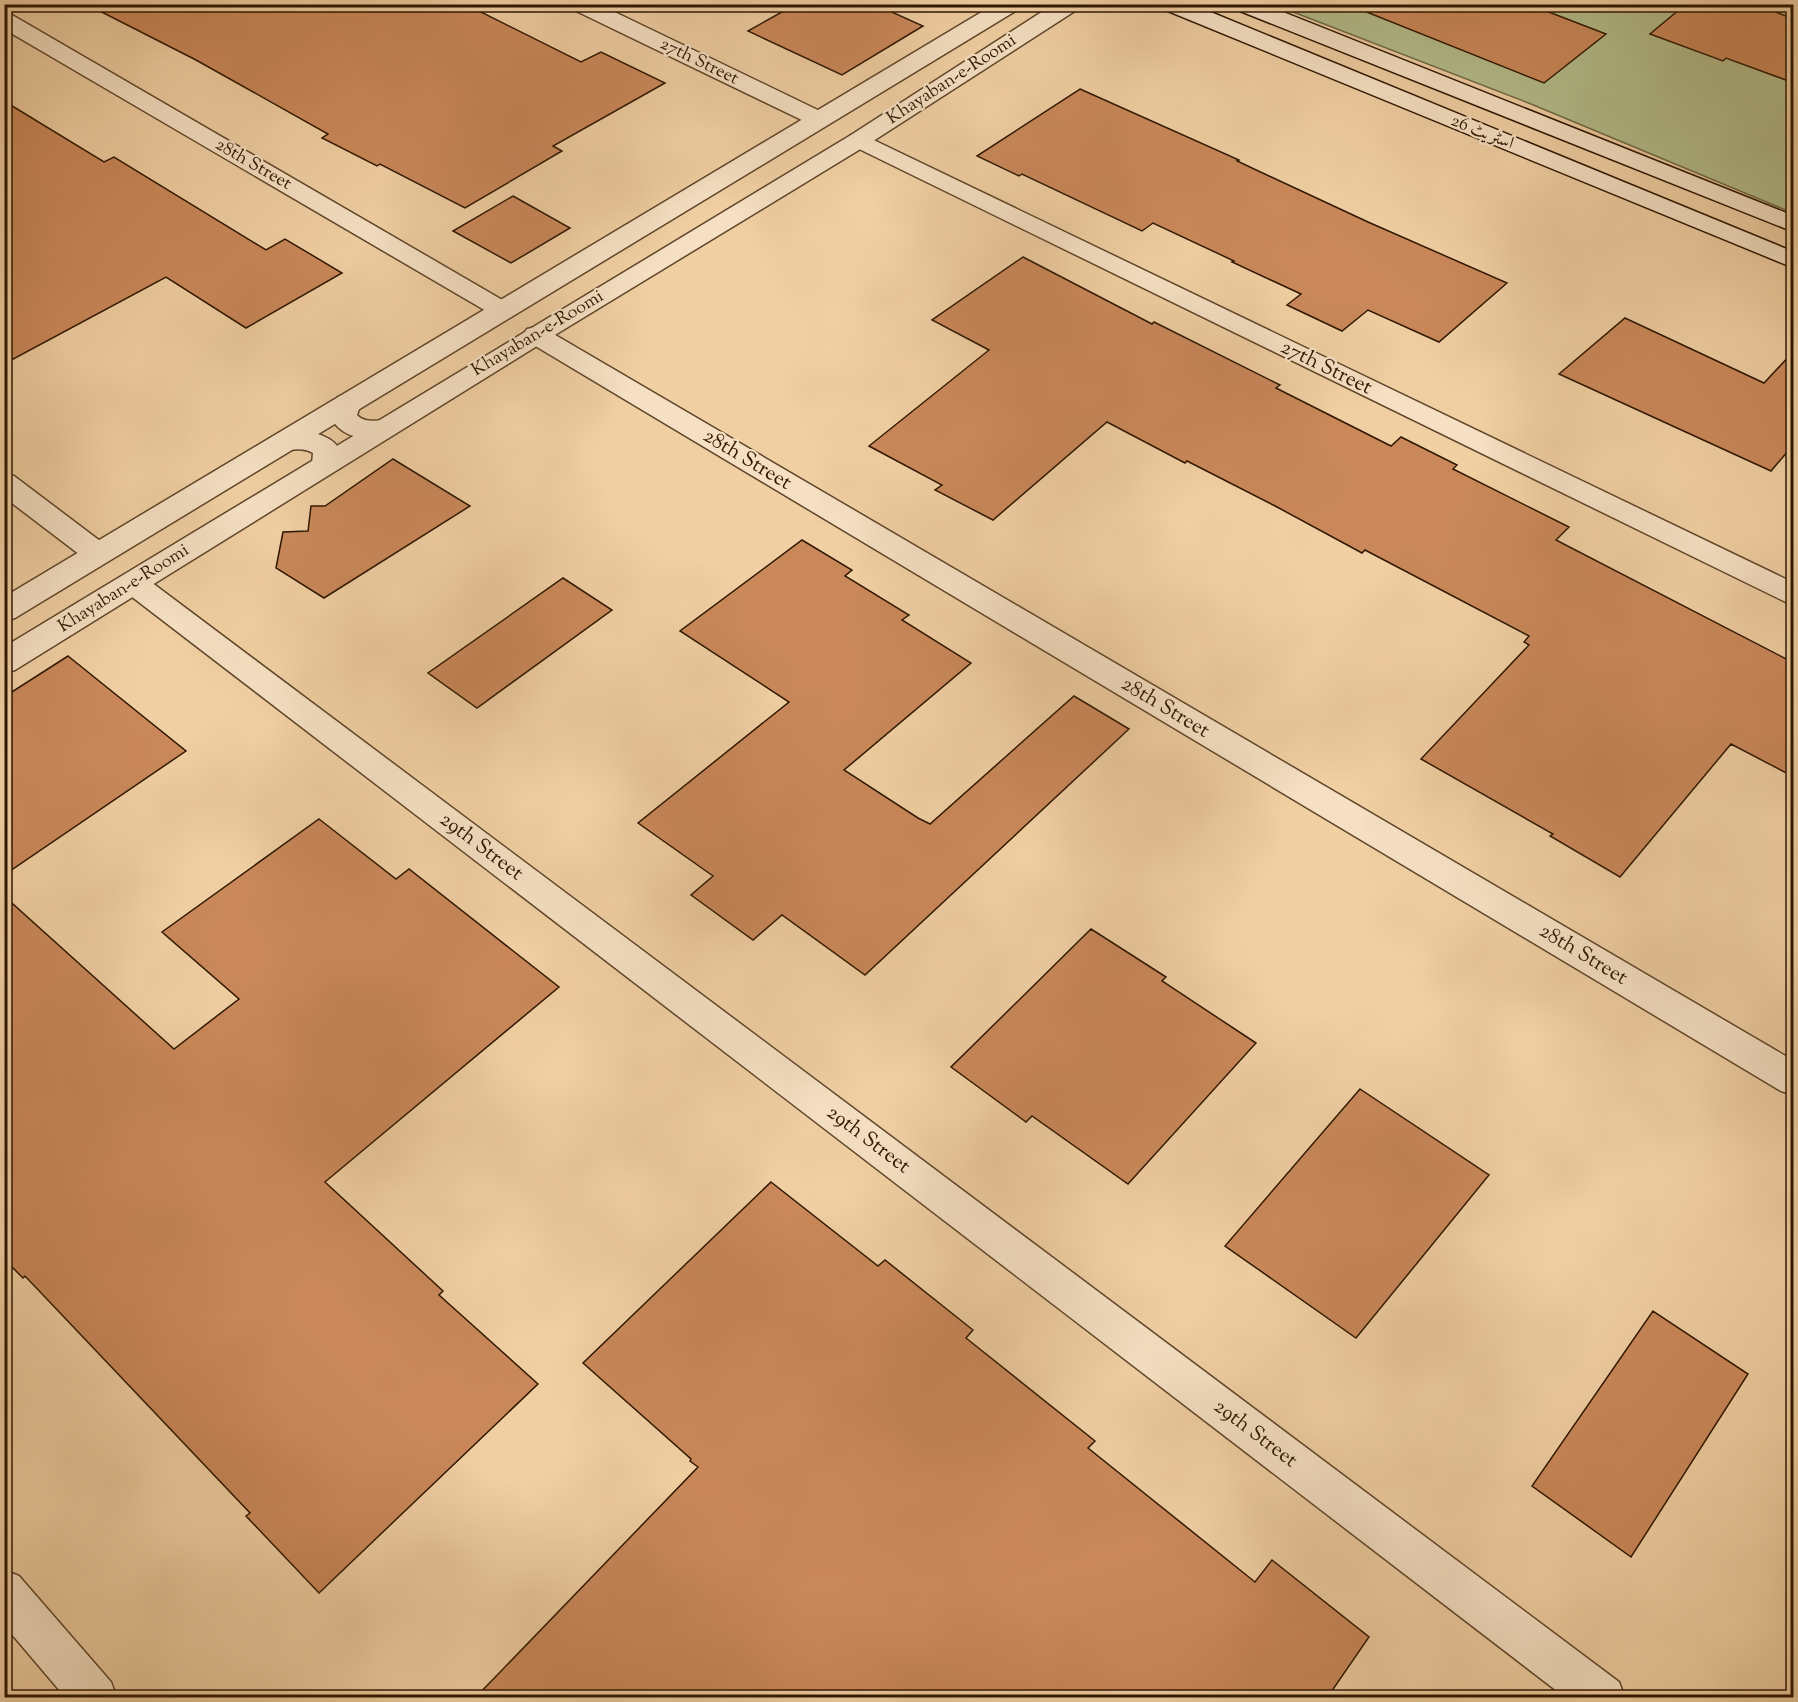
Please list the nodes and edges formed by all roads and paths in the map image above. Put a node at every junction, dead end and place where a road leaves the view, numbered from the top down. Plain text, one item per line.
1 (580, 4) edge
2 (1011, 4) edge
3 (1070, 4) edge
4 (1171, 4) edge
5 (1243, 4) edge
6 (4, 20) edge
7 (818, 119) junction
8 (859, 140) junction
9 (1794, 225) edge
10 (1794, 261) edge
11 (502, 310) junction
12 (536, 335) junction
13 (348, 403) junction
14 (384, 428) junction
15 (282, 443) junction
16 (326, 464) junction
17 (4, 483) edge
18 (98, 554) junction
19 (133, 583) junction
20 (1794, 596) edge
21 (4, 611) edge
22 (4, 662) edge
23 (1794, 1080) edge
24 (4, 1591) edge
25 (95, 1698) edge
26 (1603, 1698) edge

1 - 7 street, 27th Street
2 - 7 street, Khayaban-e-Roomi
3 - 8 street, Khayaban-e-Roomi
4 - 10 street, اسٹریٹ 26
5 - 9 street, اسٹریٹ 26
6 - 11 street, 28th Street
7 - 11 street, Khayaban-e-Roomi
8 - 12 street, Khayaban-e-Roomi
8 - 20 street, 27th Street
11 - 13 street, Khayaban-e-Roomi
12 - 14 street, Khayaban-e-Roomi
12 - 23 street, 28th Street
13 - 14 street
13 - 15 street, Khayaban-e-Roomi
14 - 16 street, Khayaban-e-Roomi
15 - 16 street
15 - 18 street, Khayaban-e-Roomi
16 - 19 street, Khayaban-e-Roomi
17 - 18 street
18 - 21 street, Khayaban-e-Roomi
19 - 22 street, Khayaban-e-Roomi
19 - 26 street, 29th Street
24 - 25 street

